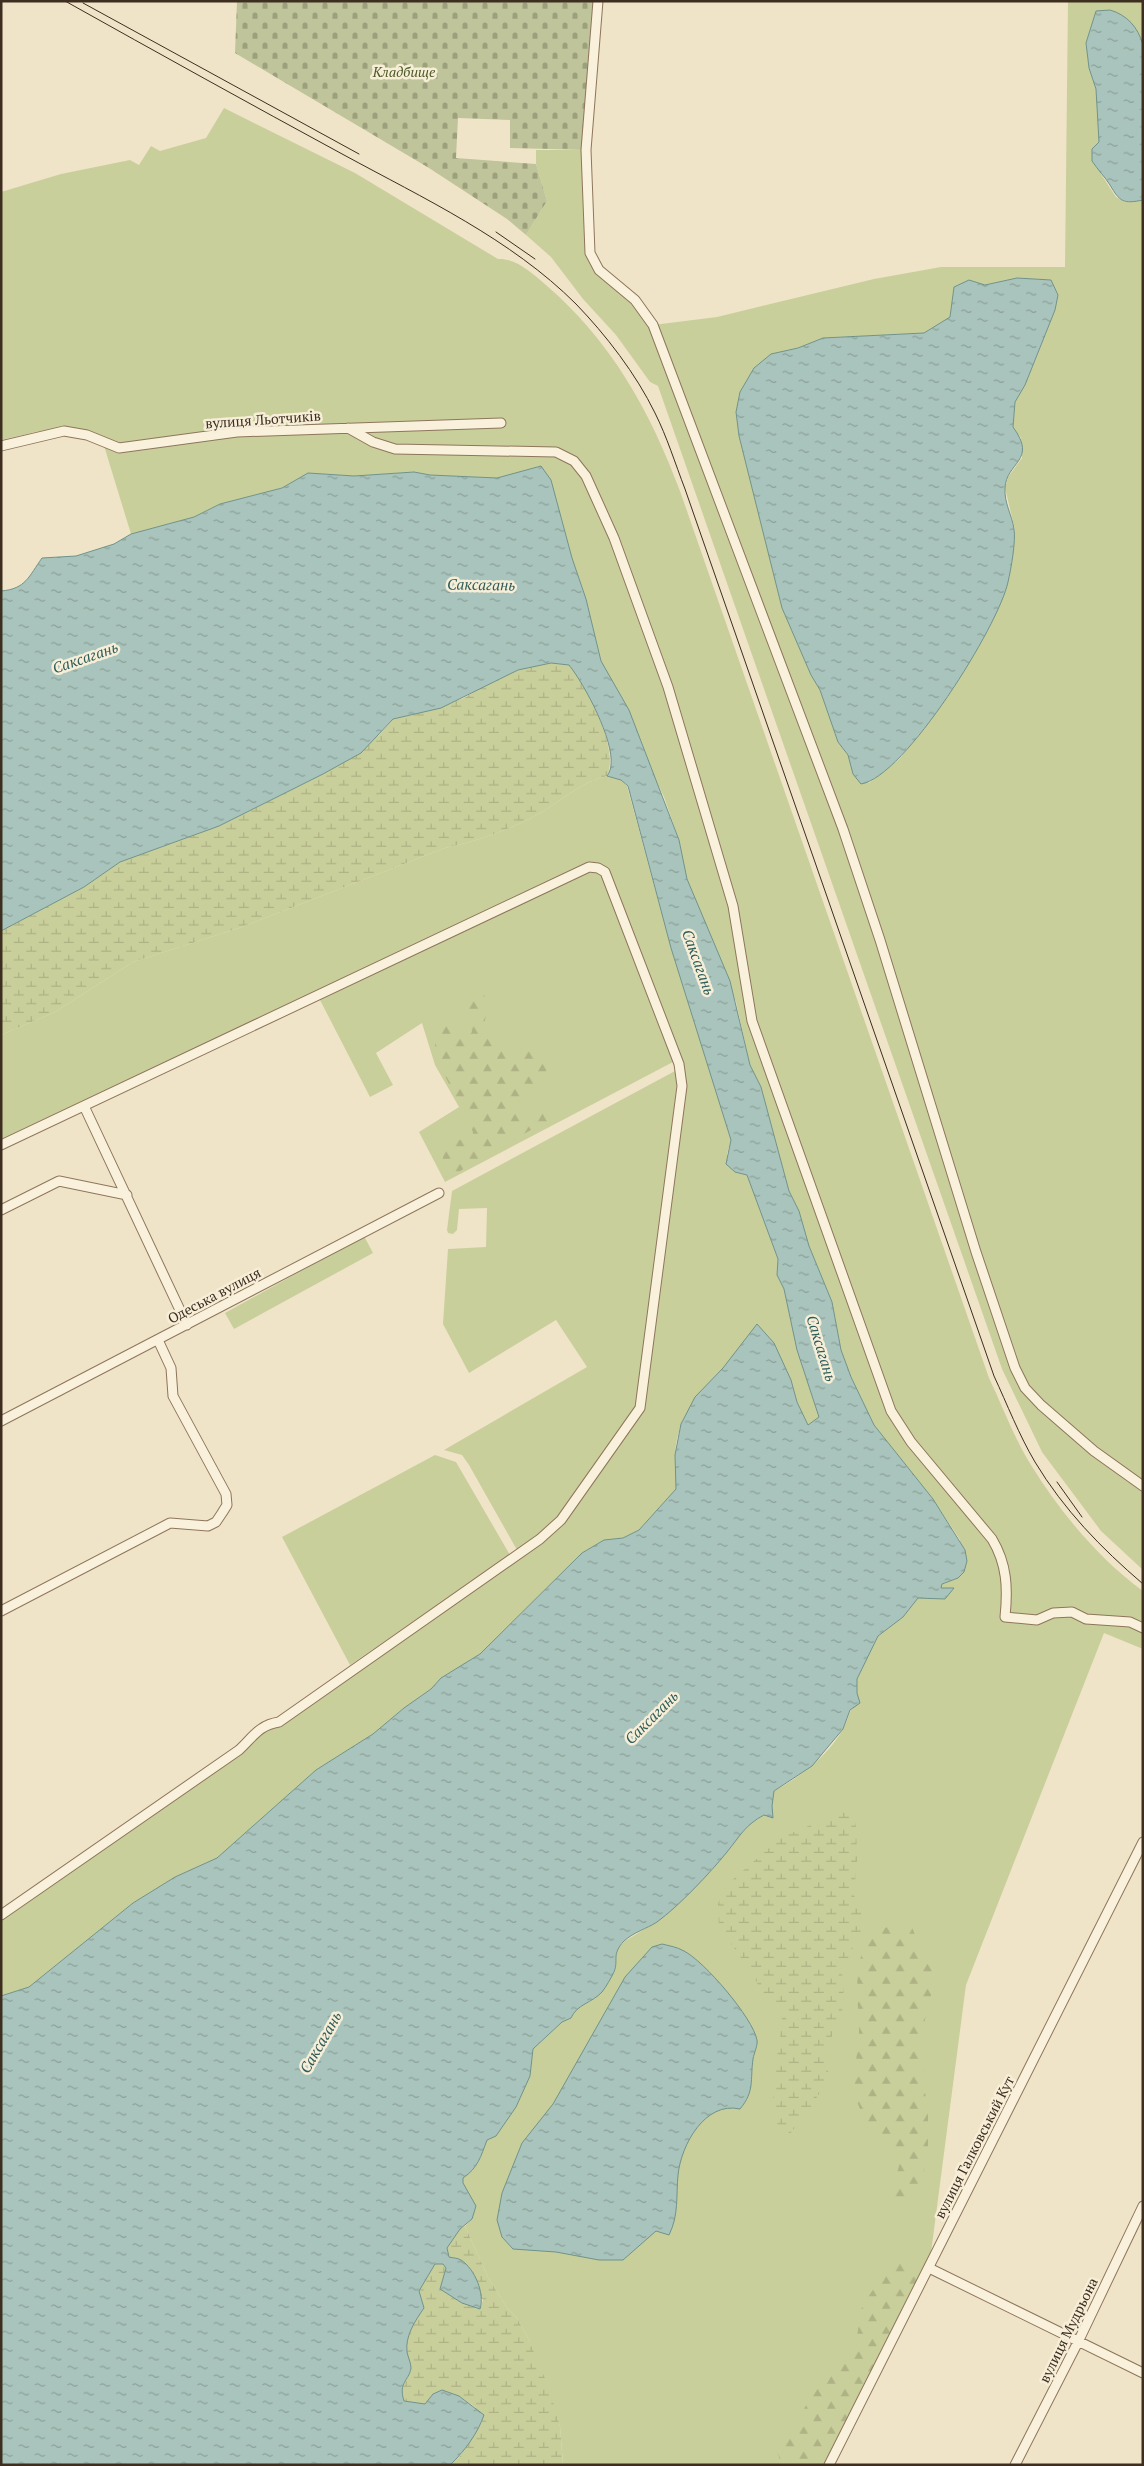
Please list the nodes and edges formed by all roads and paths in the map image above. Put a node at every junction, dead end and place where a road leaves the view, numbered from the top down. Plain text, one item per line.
1 (598, 1) edge
2 (501, 423) dead end
3 (348, 428) junction
4 (1, 446) edge
5 (84, 1106) junction
6 (1, 1145) edge
7 (440, 1193) dead end
8 (127, 1194) junction
9 (1, 1210) edge
10 (187, 1325) junction
11 (158, 1340) junction
12 (1, 1421) edge
13 (1143, 1486) edge
14 (1, 1611) edge
15 (1143, 1628) edge
16 (1143, 1842) edge
17 (1, 1915) edge
18 (1143, 2206) edge
19 (929, 2268) junction
20 (1078, 2342) junction
21 (1143, 2373) edge
22 (829, 2465) edge
23 (1015, 2465) edge

1 - 13 street
2 - 3 street, вулиця Льотчиків
3 - 4 street, вулиця Льотчиків
3 - 15 street
5 - 6 street
5 - 8 street
5 - 17 street
7 - 10 street, Одеська вулиця
8 - 9 street
8 - 10 street
10 - 11 street, Одеська вулиця
11 - 12 street, Одеська вулиця
11 - 14 street
16 - 19 street, вулиця Галковський Кут
18 - 20 street, вулиця Мудрьона
19 - 20 street
19 - 22 street, вулиця Галковський Кут
20 - 21 street
20 - 23 street, вулиця Мудрьона

